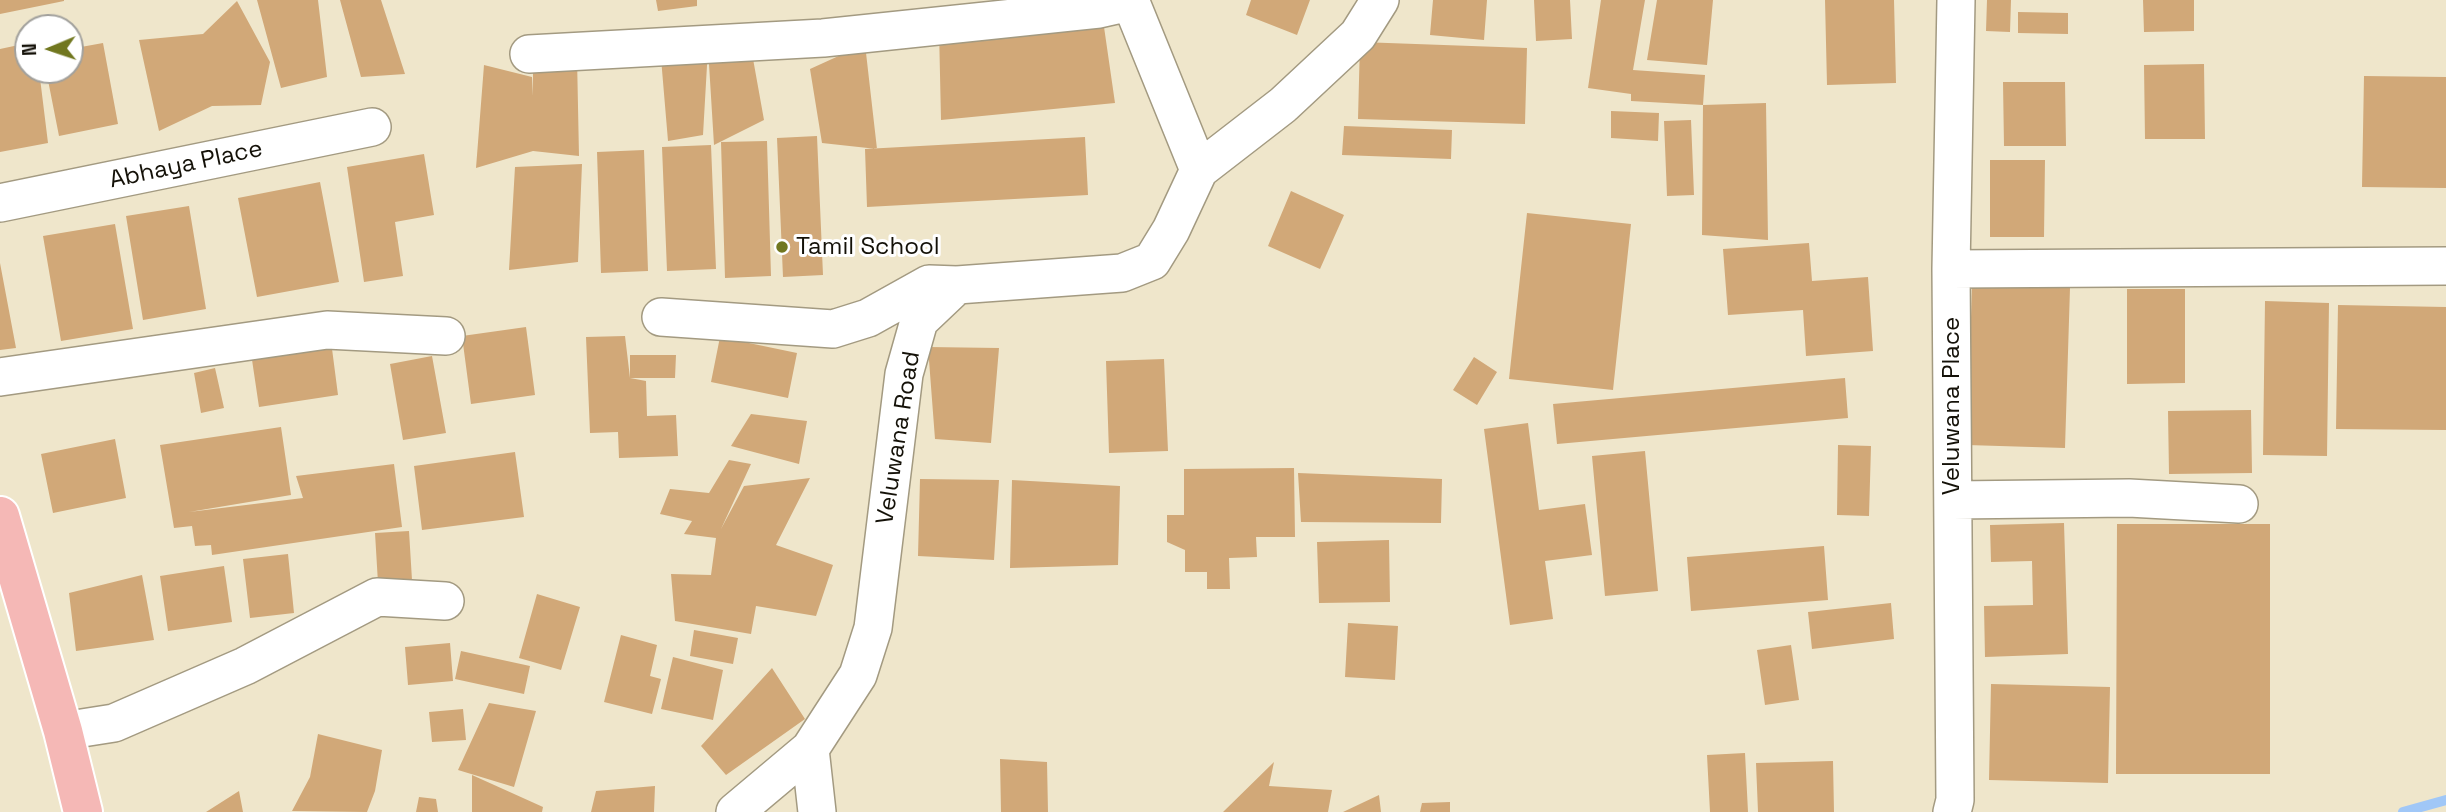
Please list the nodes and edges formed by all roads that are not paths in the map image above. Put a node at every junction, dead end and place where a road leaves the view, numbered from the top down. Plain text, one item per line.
1 (1380, 0) edge
2 (1956, 0) edge
3 (1130, 1) edge
4 (529, 54) dead end
5 (372, 127) dead end
6 (1199, 170) junction
7 (0, 203) edge
8 (2446, 266) edge
9 (1951, 269) junction
10 (957, 285) junction
11 (661, 317) dead end
12 (446, 336) dead end
13 (0, 377) edge
14 (1953, 500) junction
15 (2239, 504) dead end
16 (0, 516) edge
17 (445, 601) dead end
18 (63, 731) junction
19 (810, 749) junction
20 (83, 812) edge
21 (735, 812) edge
22 (817, 812) edge
23 (1952, 812) edge

1 - 6 street
2 - 9 street, Veluwana Place
3 - 4 street
3 - 6 street
5 - 7 street, Abhaya Place
6 - 10 street
8 - 9 street
9 - 14 street, Veluwana Place
10 - 11 street
10 - 19 street, Veluwana Road
12 - 13 street
14 - 15 street
14 - 23 street, Veluwana Place
16 - 18 main road
17 - 18 street
18 - 20 main road
19 - 21 street, Veluwana Road
19 - 22 street

